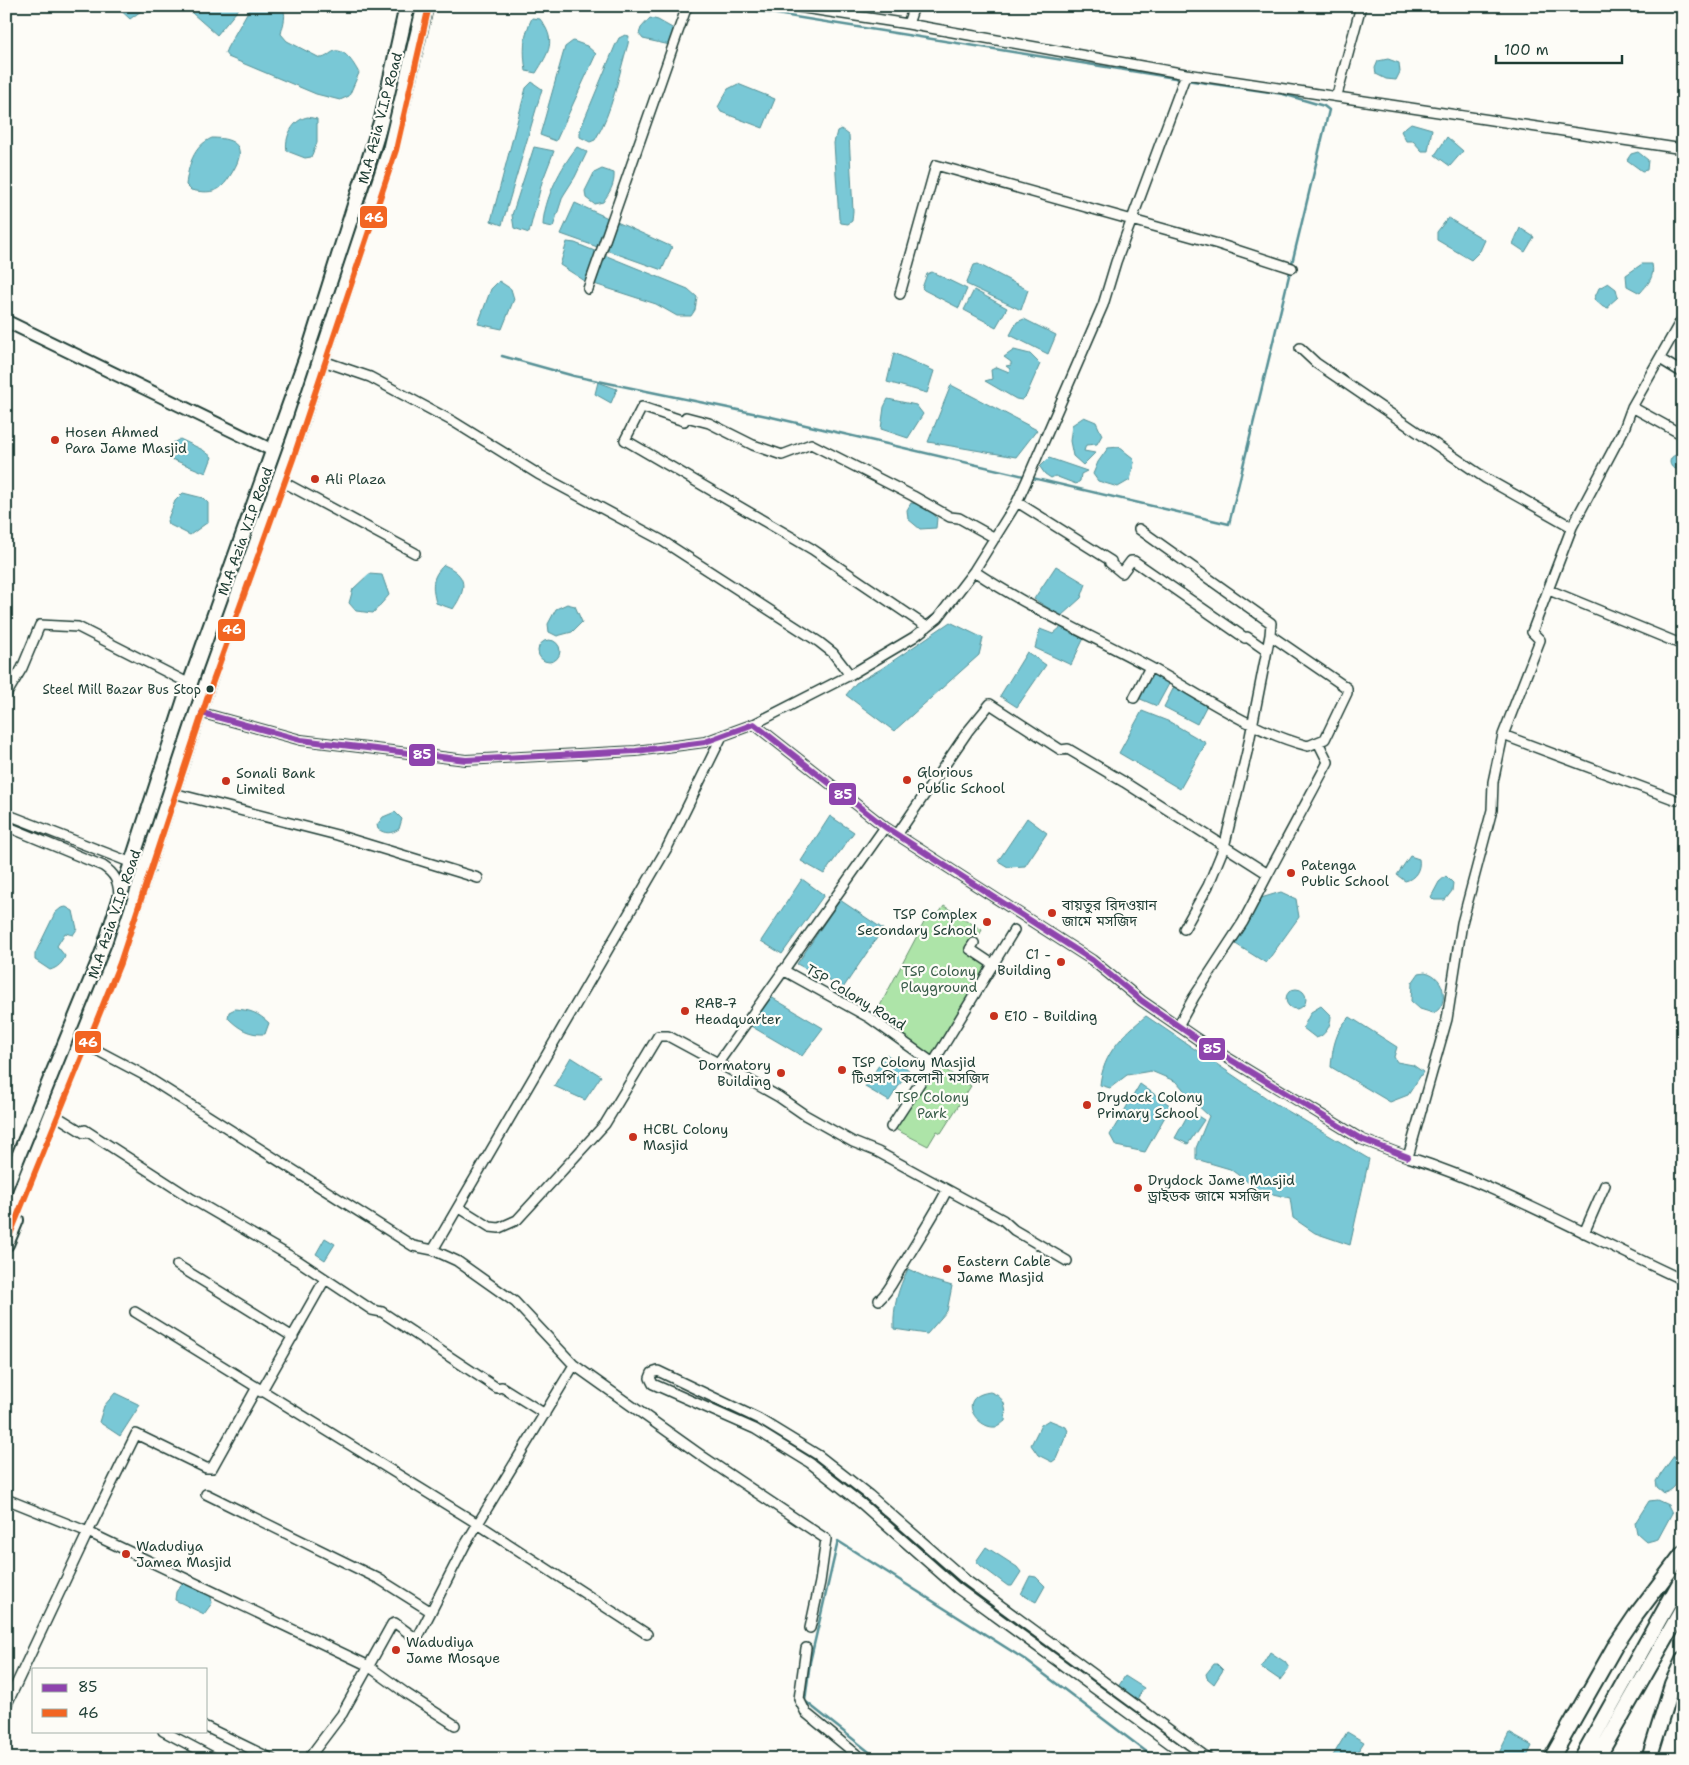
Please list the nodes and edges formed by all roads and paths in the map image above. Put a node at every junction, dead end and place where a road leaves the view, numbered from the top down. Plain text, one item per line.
1 (407, 6) edge
2 (414, 6) edge
3 (425, 6) edge
4 (429, 6) edge
5 (687, 6) edge
6 (791, 6) edge
7 (914, 6) edge
8 (1361, 6) edge
9 (908, 24) junction
10 (1186, 74) junction
11 (1337, 95) junction
12 (1683, 149) edge
13 (1132, 220) junction
14 (1292, 268) dead end
15 (588, 288) dead end
16 (900, 294) dead end
17 (1683, 317) edge
18 (6, 321) edge
19 (1300, 348) dead end
20 (1660, 359) junction
21 (326, 362) junction
22 (1683, 373) edge
23 (1632, 407) junction
24 (1683, 435) edge
25 (274, 451) junction
26 (293, 459) junction
27 (285, 483) junction
28 (1017, 502) junction
29 (1572, 527) junction
30 (1139, 529) dead end
31 (995, 538) junction
32 (415, 554) dead end
33 (974, 571) junction
34 (1549, 590) junction
35 (927, 627) junction
36 (1270, 635) junction
37 (1683, 645) edge
38 (1267, 651) junction
39 (1150, 667) junction
40 (850, 675) junction
41 (190, 684) junction
42 (6, 695) edge
43 (1134, 698) dead end
44 (202, 713) junction
45 (754, 724) junction
46 (1253, 724) junction
47 (1503, 735) junction
48 (722, 736) junction
49 (1318, 742) junction
50 (177, 794) junction
51 (1676, 800) dead end
52 (6, 814) edge
53 (6, 826) edge
54 (885, 827) junction
55 (897, 835) junction
56 (1224, 847) junction
57 (131, 863) junction
58 (151, 870) junction
59 (1268, 874) junction
60 (478, 878) dead end
61 (120, 902) junction
62 (1184, 929) dead end
63 (1014, 930) dead end
64 (974, 943) dead end
65 (994, 965) junction
66 (783, 970) junction
67 (1178, 1026) junction
68 (87, 1046) junction
69 (933, 1062) junction
70 (718, 1064) junction
71 (58, 1118) junction
72 (891, 1127) dead end
73 (1408, 1157) junction
74 (1605, 1186) dead end
75 (6, 1188) edge
76 (947, 1190) junction
77 (6, 1202) edge
78 (458, 1207) junction
79 (6, 1229) edge
80 (1584, 1233) junction
81 (6, 1244) edge
82 (433, 1250) junction
83 (1067, 1261) dead end
84 (177, 1265) dead end
85 (325, 1279) junction
86 (1683, 1280) edge
87 (879, 1300) dead end
88 (135, 1312) dead end
89 (293, 1337) junction
90 (574, 1365) junction
91 (259, 1390) junction
92 (545, 1414) junction
93 (206, 1494) dead end
94 (6, 1499) edge
95 (478, 1524) junction
96 (88, 1532) junction
97 (1683, 1552) edge
98 (1683, 1577) edge
99 (1683, 1608) edge
100 (430, 1612) junction
101 (810, 1628) dead end
102 (647, 1634) dead end
103 (806, 1648) dead end
104 (1683, 1660) edge
105 (367, 1665) junction
106 (6, 1706) edge
107 (455, 1725) dead end
108 (208, 1728) edge
109 (165, 1732) edge
110 (216, 1759) edge
111 (272, 1759) edge
112 (308, 1759) edge
113 (862, 1759) edge
114 (1191, 1759) edge
115 (1209, 1759) edge
116 (1551, 1759) edge
117 (1581, 1759) edge
118 (1597, 1759) edge
119 (1649, 1759) edge

1 - 25 main road, M.A Azia V.I.P Road
2 - 77 highway
3 - 79 highway, bridge
4 - 21 main road
5 - 15 street
6 - 9 street
7 - 9 street
8 - 11 street
9 - 10 street
10 - 11 street
10 - 13 street
11 - 12 street
13 - 14 street
13 - 16 street
13 - 28 street
17 - 20 street
18 - 25 street
19 - 29 street
20 - 22 street
20 - 23 street
21 - 26 main road
21 - 40 street
23 - 24 street
23 - 29 street
25 - 26 street
25 - 41 main road, M.A Azia V.I.P Road
26 - 27 main road
27 - 32 street
27 - 44 main road
28 - 31 street
28 - 38 street
29 - 34 street
30 - 36 street
31 - 33 street
31 - 35 street
33 - 35 street
33 - 39 street
34 - 37 street
34 - 47 street
35 - 40 street
36 - 38 street
36 - 49 street
38 - 46 street
39 - 43 street
39 - 46 street
40 - 45 street
41 - 42 street
41 - 57 main road, M.A Azia V.I.P Road
44 - 48 street
44 - 50 main road
45 - 48 street
45 - 54 street
46 - 49 street
46 - 56 street
47 - 51 street
47 - 73 street
48 - 78 street
49 - 59 street
50 - 58 main road
50 - 60 street
52 - 57 street
53 - 61 street
54 - 55 street
54 - 66 street
55 - 56 street
55 - 67 street
56 - 59 street
56 - 62 street
57 - 58 street
57 - 61 main road, M.A Azia V.I.P Road
58 - 68 main road
59 - 67 street
61 - 75 main road, M.A Azia V.I.P Road
63 - 65 street
64 - 65 street
65 - 69 street
66 - 69 street, TSP Colony Road
66 - 70 street
67 - 73 street
68 - 71 main road
68 - 82 street
69 - 72 street
70 - 76 street
70 - 78 street
71 - 81 main road
71 - 85 street
73 - 80 street
74 - 80 street
76 - 83 street
76 - 87 street
78 - 82 street
80 - 86 street
82 - 90 street
84 - 89 street
85 - 89 street
85 - 92 street
88 - 91 street
89 - 91 street
90 - 92 street
90 - 101 street
91 - 95 street
91 - 96 street
92 - 95 street
93 - 100 street
94 - 96 street
95 - 100 street
95 - 102 street
96 - 105 street
96 - 106 street
97 - 116 main road
98 - 117 main road
99 - 118 main road
100 - 105 street
103 - 113 street
104 - 119 main road
105 - 107 street
105 - 112 street
108 - 111 street
109 - 110 street
114 - 115 street

